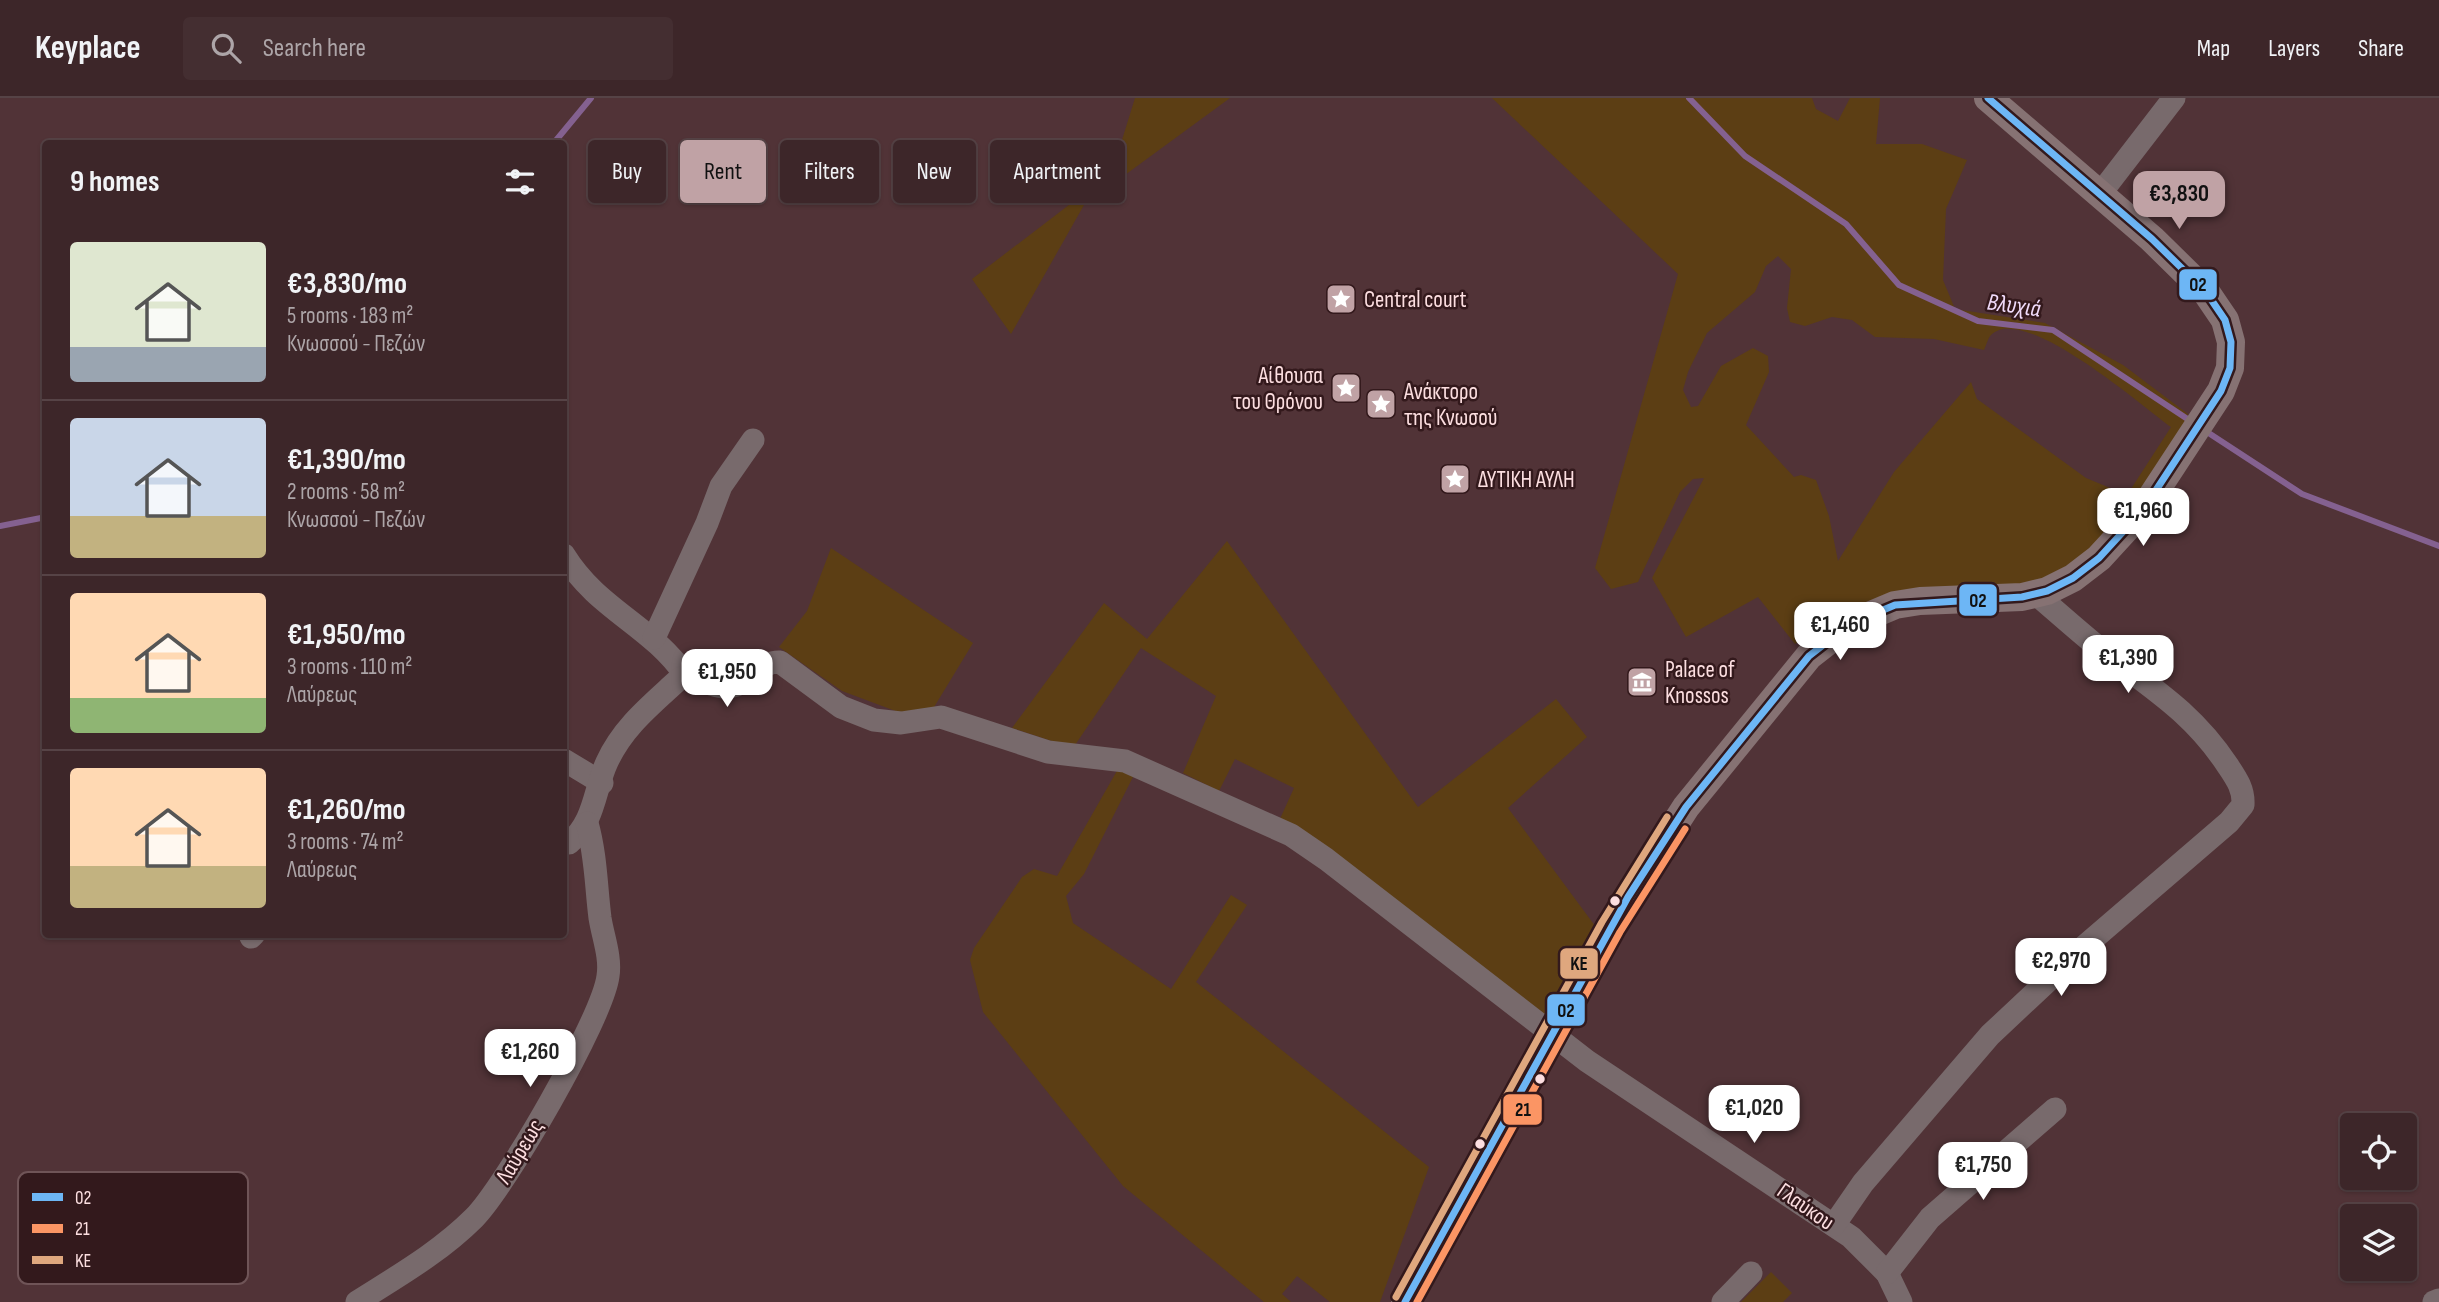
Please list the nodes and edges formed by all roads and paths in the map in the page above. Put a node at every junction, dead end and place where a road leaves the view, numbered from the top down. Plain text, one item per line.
1 (1988, 98) edge
2 (2174, 98) edge
3 (2099, 194) junction
4 (753, 440) dead end
5 (567, 559) edge
6 (2036, 594) junction
7 (654, 638) junction
8 (686, 676) junction
9 (567, 762) edge
10 (602, 783) junction
11 (587, 823) junction
12 (567, 843) edge
13 (1552, 1034) junction
14 (2055, 1109) dead end
15 (1834, 1225) junction
16 (1751, 1273) dead end
17 (1887, 1273) junction
18 (357, 1302) edge
19 (1405, 1302) edge
20 (1723, 1302) edge
21 (1900, 1302) edge

1 - 3 main road
2 - 3 street
3 - 6 main road
4 - 7 street
5 - 7 street
6 - 13 main road
6 - 15 street
7 - 8 street
8 - 10 street
8 - 13 street, Γλαύκου
9 - 10 street
10 - 11 street
11 - 12 street
11 - 18 street, Λαύρεως
13 - 15 street, Γλαύκου
13 - 19 main road
14 - 17 street
15 - 17 street, Γλαύκου
16 - 20 street
17 - 21 street, Γλαύκου

